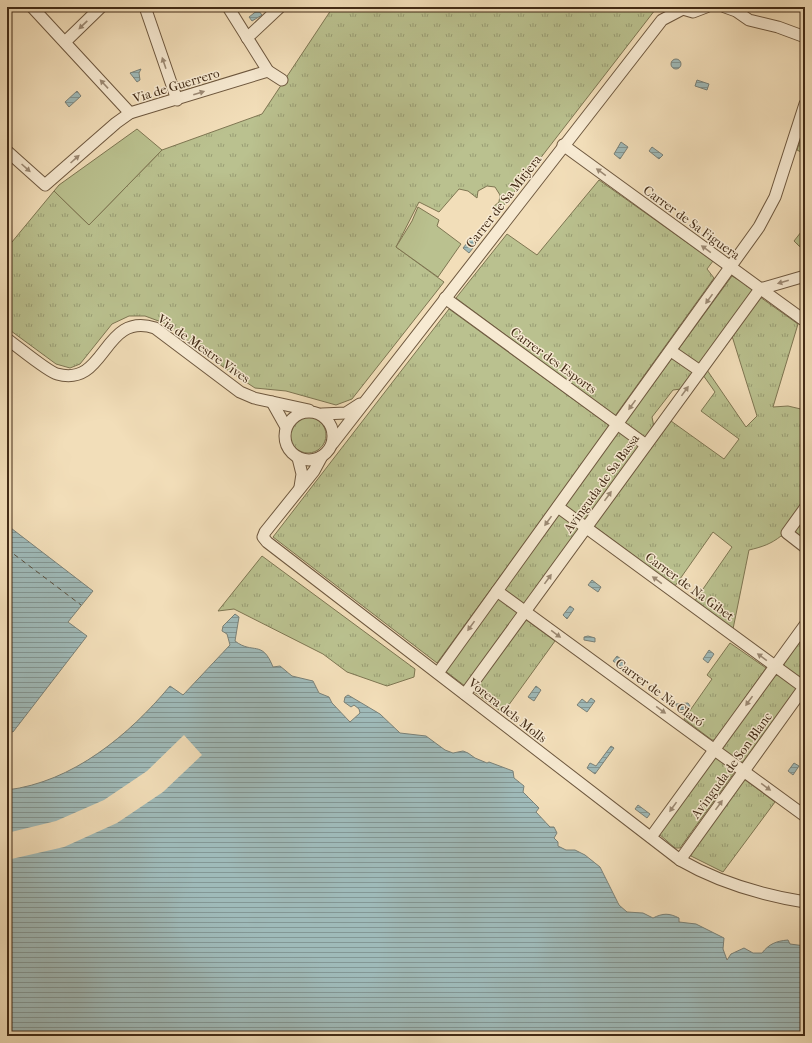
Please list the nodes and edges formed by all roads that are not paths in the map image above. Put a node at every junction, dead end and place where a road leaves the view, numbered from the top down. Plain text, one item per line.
1 (32, 7) edge
2 (101, 7) edge
3 (145, 7) edge
4 (228, 7) edge
5 (280, 7) edge
6 (664, 7) edge
7 (706, 7) edge
8 (725, 7) edge
9 (678, 8) edge
10 (734, 9) edge
11 (662, 20) junction
12 (805, 37) edge
13 (247, 38) junction
14 (64, 42) junction
15 (268, 71) junction
16 (282, 80) dead end
17 (177, 100) junction
18 (805, 104) edge
19 (130, 113) junction
20 (564, 146) junction
21 (7, 151) edge
22 (732, 268) junction
23 (805, 276) edge
24 (760, 289) junction
25 (445, 298) junction
26 (805, 321) edge
27 (7, 339) edge
28 (671, 351) junction
29 (700, 371) junction
30 (368, 399) junction
31 (272, 402) junction
32 (309, 410) junction
33 (322, 414) junction
34 (618, 424) junction
35 (286, 427) junction
36 (333, 444) junction
37 (646, 445) junction
38 (298, 458) junction
39 (321, 458) junction
40 (300, 488) junction
41 (558, 507) junction
42 (805, 508) edge
43 (585, 528) junction
44 (805, 547) edge
45 (497, 591) junction
46 (525, 611) junction
47 (805, 625) edge
48 (775, 666) junction
49 (438, 673) junction
50 (805, 687) edge
51 (465, 694) junction
52 (714, 749) junction
53 (744, 771) junction
54 (805, 816) edge
55 (651, 837) junction
56 (680, 860) junction
57 (805, 902) edge

1 - 14 street
2 -> 14 street
17 -> 3 street
4 - 13 street
5 - 13 street
6 - 11 street, Carrer de Sa Mitjera
7 - 9 street
8 - 10 street
9 - 11 street, Carrer de Sa Mitjera
10 - 12 street
11 - 20 street, Carrer de Sa Mitjera
13 - 15 street
19 -> 14 street
15 - 16 street
17 -> 15 street, Via de Guerrero
17 - 19 street, Via de Guerrero
18 - 22 street, Avinguda de Sa Bassa
21 -> 19 street, Via de Guerrero
22 -> 20 street, Carrer de Sa Figuera
20 - 25 street, Carrer de Sa Mitjera
22 - 24 street, Carrer de Sa Figuera
22 -> 28 street, Avinguda de Sa Bassa
23 -> 24 street
24 - 26 street, Carrer de Sa Figuera
24 - 29 street, Avinguda de Sa Bassa
25 - 30 street, Carrer de Sa Mitjera
25 - 34 street, Carrer des Esports
27 - 31 street, Via de Mestre Vives
28 - 29 street
28 -> 34 street, Avinguda de Sa Bassa
37 -> 29 street, Avinguda de Sa Bassa
30 - 33 street, Carrer de Sa Mitjera
30 - 36 street, Carrer de Sa Mitjera
31 - 32 street, Via de Mestre Vives
31 - 35 street
32 - 33 street
32 - 35 street
33 - 36 street
34 - 37 street, Carrer des Esports
34 - 41 street, Avinguda de Sa Bassa
35 - 38 street
36 - 39 street
43 -> 37 street, Avinguda de Sa Bassa
38 - 39 street
38 - 40 street
39 - 40 street
40 - 49 street, Vorera dels Molls
41 - 43 street, Carrer de Na Gibet
41 -> 45 street, Avinguda de Sa Bassa
42 - 44 street
46 -> 43 street, Avinguda de Sa Bassa
48 -> 43 street, Carrer de Na Gibet
45 - 46 street, Carrer de Na Claró
45 -> 49 street, Avinguda de Sa Bassa
46 - 51 street, Avinguda de Sa Bassa
46 -> 52 street, Carrer de Na Claró
47 - 48 street, Avinguda de Son Blanc
48 - 50 street, Carrer de Na Gibet
48 -> 52 street, Avinguda de Son Blanc
49 - 51 street, Vorera dels Molls
50 - 53 street, Avinguda de Son Blanc
51 - 55 street, Vorera dels Molls
52 - 53 street, Carrer de Na Claró
52 -> 55 street, Avinguda de Son Blanc
53 -> 54 street, Carrer de Na Claró
56 -> 53 street, Avinguda de Son Blanc
55 - 56 street, Vorera dels Molls
56 - 57 street, Vorera dels Molls

